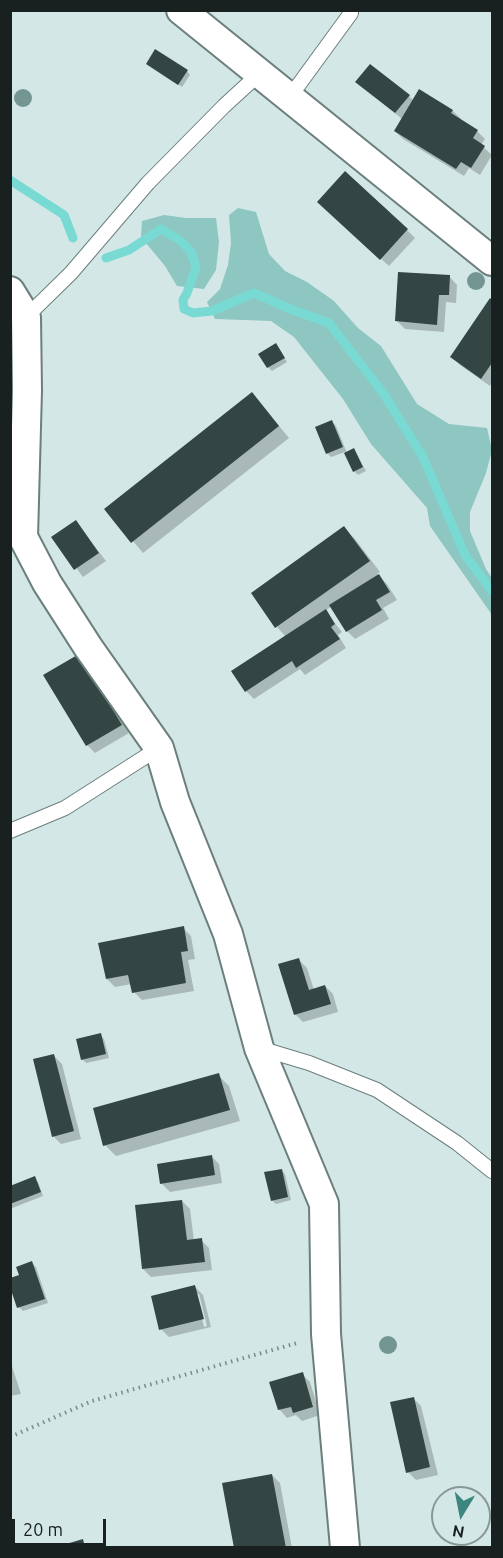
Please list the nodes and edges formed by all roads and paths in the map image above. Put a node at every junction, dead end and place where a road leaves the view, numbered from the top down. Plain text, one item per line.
1 (181, 10) edge
2 (351, 13) dead end
3 (260, 73) junction
4 (289, 98) junction
5 (492, 261) edge
6 (10, 291) edge
7 (26, 317) junction
8 (159, 748) junction
9 (10, 831) edge
10 (259, 1048) junction
11 (492, 1171) edge
12 (326, 1334) junction
13 (10, 1437) edge
14 (345, 1548) edge

1 - 3 street
2 - 4 lane
3 - 4 street
3 - 7 lane
4 - 5 street
6 - 7 street
7 - 8 street
8 - 9 lane
8 - 10 street
10 - 11 lane
10 - 12 street
12 - 13 path
12 - 14 street

